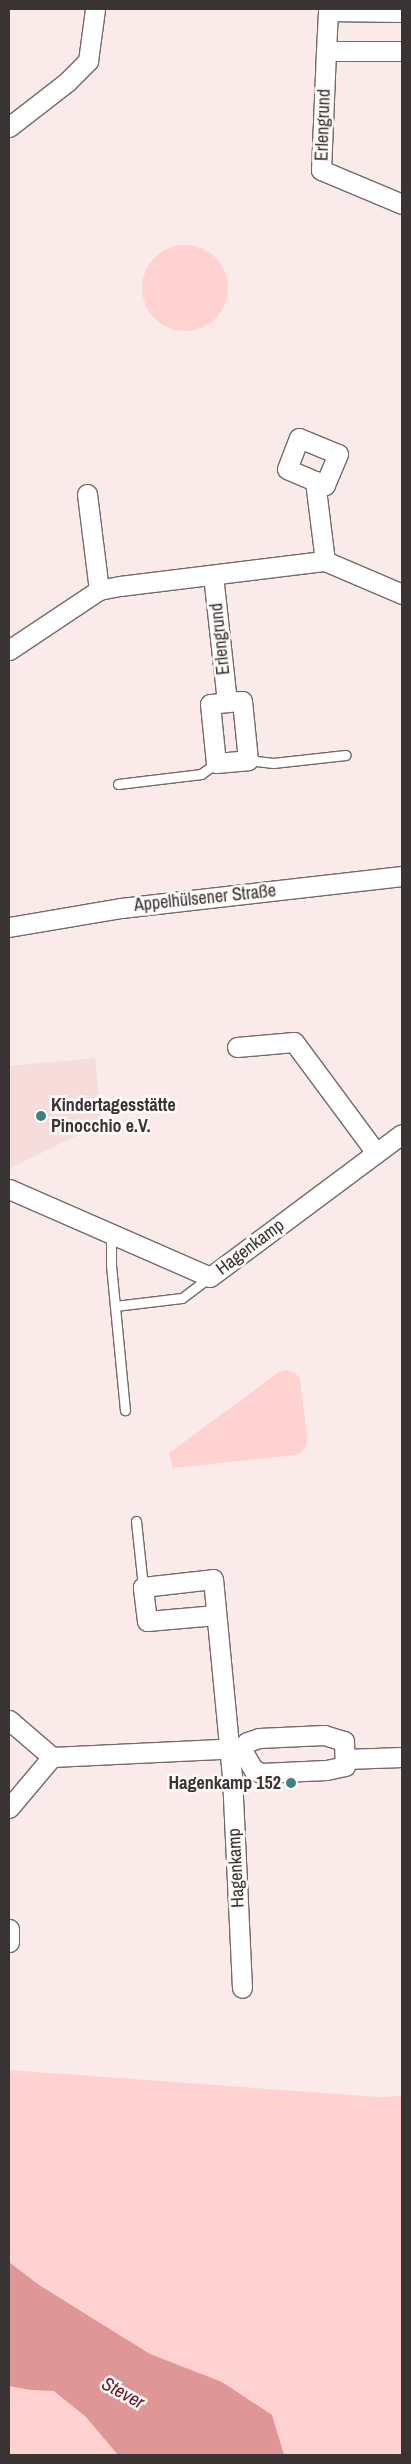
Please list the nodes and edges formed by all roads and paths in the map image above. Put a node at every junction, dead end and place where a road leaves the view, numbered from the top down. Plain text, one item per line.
1 (95, 9) edge
2 (402, 12) edge
3 (326, 51) junction
4 (402, 51) edge
5 (9, 127) edge
6 (402, 204) edge
7 (314, 480) dead end
8 (87, 494) dead end
9 (325, 561) junction
10 (213, 575) junction
11 (99, 590) junction
12 (402, 594) edge
13 (9, 650) edge
14 (226, 702) junction
15 (346, 755) dead end
16 (248, 760) junction
17 (216, 763) junction
18 (118, 784) dead end
19 (402, 876) edge
20 (9, 927) edge
21 (237, 1047) dead end
22 (402, 1134) edge
23 (376, 1153) junction
24 (9, 1189) edge
25 (111, 1235) junction
26 (210, 1277) junction
27 (115, 1306) junction
28 (125, 1410) dead end
29 (136, 1522) dead end
30 (143, 1587) junction
31 (216, 1615) junction
32 (9, 1720) edge
33 (235, 1748) junction
34 (52, 1757) junction
35 (402, 1757) edge
36 (345, 1759) junction
37 (9, 1808) edge
38 (242, 1988) dead end

1 - 5 street
2 - 3 street, Erlengrund
3 - 4 street
3 - 6 street, Erlengrund
7 - 9 street
8 - 11 street
9 - 10 street
9 - 12 street
10 - 11 street
10 - 14 street, Erlengrund
11 - 13 street
14 - 16 street
14 - 17 street
15 - 16 lane
16 - 17 street
17 - 18 lane
19 - 20 street, Appelhülsener Straße
21 - 23 street
22 - 23 street, Hagenkamp
23 - 26 street, Hagenkamp
24 - 25 street, Hagenkamp
25 - 26 street, Hagenkamp
25 - 27 lane
26 - 27 lane
27 - 28 lane
29 - 30 lane
30 - 31 street
30 - 31 street, Hagenkamp
31 - 33 street, Hagenkamp
32 - 34 street
33 - 34 street
33 - 36 street, Hagenkamp
33 - 36 street
33 - 38 street, Hagenkamp
34 - 37 street
35 - 36 street, Hagenkamp

